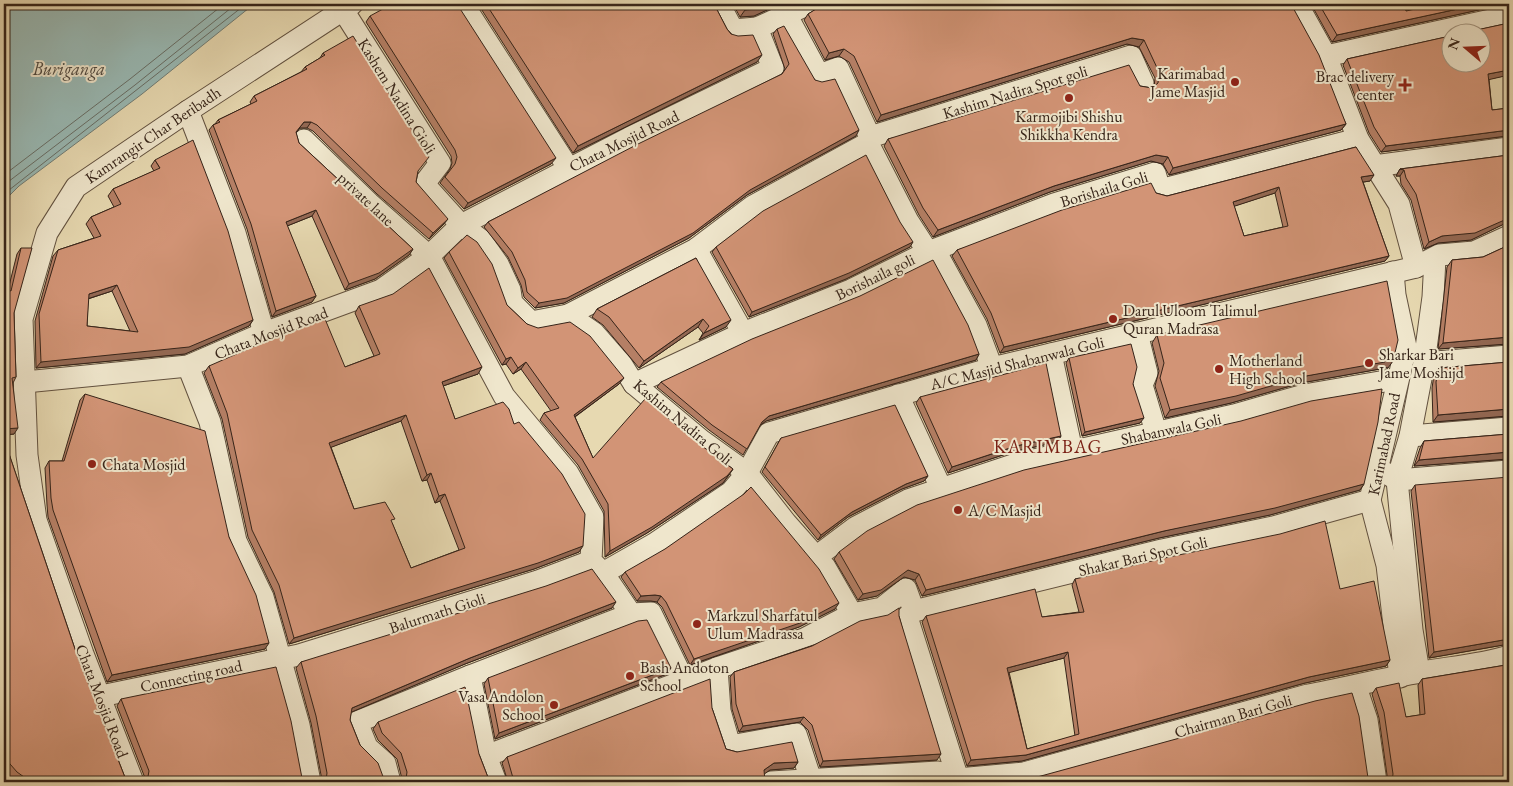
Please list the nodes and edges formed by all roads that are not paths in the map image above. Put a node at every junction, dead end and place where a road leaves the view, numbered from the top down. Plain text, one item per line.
1 (463, 4) edge
2 (718, 4) edge
3 (809, 4) edge
4 (1297, 4) edge
5 (347, 7) edge
6 (786, 14) junction
7 (1509, 16) edge
8 (757, 28) junction
9 (1326, 56) junction
10 (1144, 83) dead end
11 (188, 111) junction
12 (1358, 139) junction
13 (304, 140) dead end
14 (869, 140) junction
15 (1509, 148) edge
16 (1374, 166) junction
17 (569, 169) junction
18 (461, 225) junction
19 (1509, 236) edge
20 (696, 250) junction
21 (928, 252) junction
22 (428, 256) junction
23 (1426, 262) junction
24 (1393, 272) junction
25 (568, 315) junction
26 (264, 333) junction
27 (743, 333) junction
28 (1136, 333) junction
29 (1051, 354) junction
30 (1509, 356) edge
31 (1424, 364) junction
32 (188, 366) junction
33 (992, 368) junction
34 (1397, 380) junction
35 (25, 382) junction
36 (634, 384) junction
37 (898, 395) junction
38 (1509, 428) edge
39 (1156, 432) junction
40 (1410, 436) junction
41 (1072, 450) junction
42 (1377, 468) junction
43 (1509, 471) edge
44 (746, 473) junction
45 (1397, 480) junction
46 (942, 488) junction
47 (1370, 500) junction
48 (816, 557) junction
49 (597, 567) junction
50 (914, 611) junction
51 (631, 614) junction
52 (852, 614) junction
53 (1509, 656) edge
54 (281, 657) junction
55 (717, 668) junction
56 (1410, 675) junction
57 (470, 676) junction
58 (684, 681) junction
59 (1356, 687) junction
60 (101, 696) junction
61 (486, 756) junction
62 (1057, 773) edge
63 (1023, 777) edge
64 (958, 779) junction
65 (810, 780) junction
66 (133, 782) edge
67 (310, 782) edge
68 (390, 782) edge
69 (496, 782) edge
70 (771, 782) edge
71 (1376, 782) edge

1 - 17 street
2 - 8 street
3 - 6 street
4 - 9 street
5 - 11 street, Kamrangir Char Beribadh
5 - 18 street, Kashem Nadina Gioli
6 - 8 street
6 - 14 street, Borishaila goli
7 - 9 street
8 - 17 street, Chata Mosjid Road
9 - 12 street
10 - 14 street, Kashim Nadira Spot goli
11 - 26 street
11 - 35 street, Kamrangir Char Beribadh
12 - 16 street
12 - 21 street, Borishaila Goli
13 - 22 street, private lane
14 - 20 street
14 - 21 street, Borishaila goli
15 - 16 street
16 - 23 street
17 - 18 street, Chata Mosjid Road
18 - 22 street, Chata Mosjid Road
18 - 25 street
19 - 23 street, A/C Masjid Shabanwala Goli
20 - 25 street
20 - 27 street
21 - 27 street, Borishaila goli
21 - 33 street
22 - 26 street, Chata Mosjid Road
22 - 49 street
23 - 24 street, A/C Masjid Shabanwala Goli
23 - 31 street
24 - 28 street, A/C Masjid Shabanwala Goli
24 - 34 street, Karimabad Road
25 - 36 street, Kashim Nadira Goli
26 - 32 street, Chata Mosjid Road
27 - 36 street, Borishaila goli
28 - 29 street, A/C Masjid Shabanwala Goli
28 - 39 street
29 - 33 street, A/C Masjid Shabanwala Goli
29 - 41 street
30 - 31 street
31 - 40 street
32 - 35 street, Chata Mosjid Road
32 - 54 street
33 - 37 street, A/C Masjid Shabanwala Goli
34 - 39 street, Shabanwala Goli
34 - 42 street, Karimabad Road
35 - 60 street, Chata Mosjid Road
36 - 44 street, Kashim Nadira Goli
37 - 44 street, A/C Masjid Shabanwala Goli
37 - 46 street
38 - 40 street
39 - 41 street, Shabanwala Goli
40 - 45 street
41 - 46 street, Shabanwala Goli
42 - 45 street
42 - 47 street, Karimabad Road
43 - 45 street
44 - 48 street, Kashim Nadira Goli
44 - 49 street, A/C Masjid Shabanwala Goli
45 - 56 street
46 - 48 street, Shabanwala Goli
47 - 50 street, Shakar Bari Spot Goli
47 - 56 street, Karimabad Road
48 - 52 street, Kashim Nadira Goli
49 - 51 street
49 - 54 street, Balurmath Gioli
50 - 52 street
50 - 64 street
51 - 57 street
51 - 58 street
52 - 55 street
53 - 56 street, Chairman Bari Goli
54 - 60 street, Connecting road
54 - 67 street
55 - 58 street
55 - 65 street
56 - 59 street, Chairman Bari Goli
57 - 61 street
57 - 68 street
58 - 61 street
59 - 62 street, Chairman Bari Goli
59 - 71 street
60 - 66 street, Chata Mosjid Road
61 - 69 street
62 - 63 street, Chairman Bari Goli
63 - 64 street, Chairman Bari Goli
64 - 65 street
65 - 70 street

